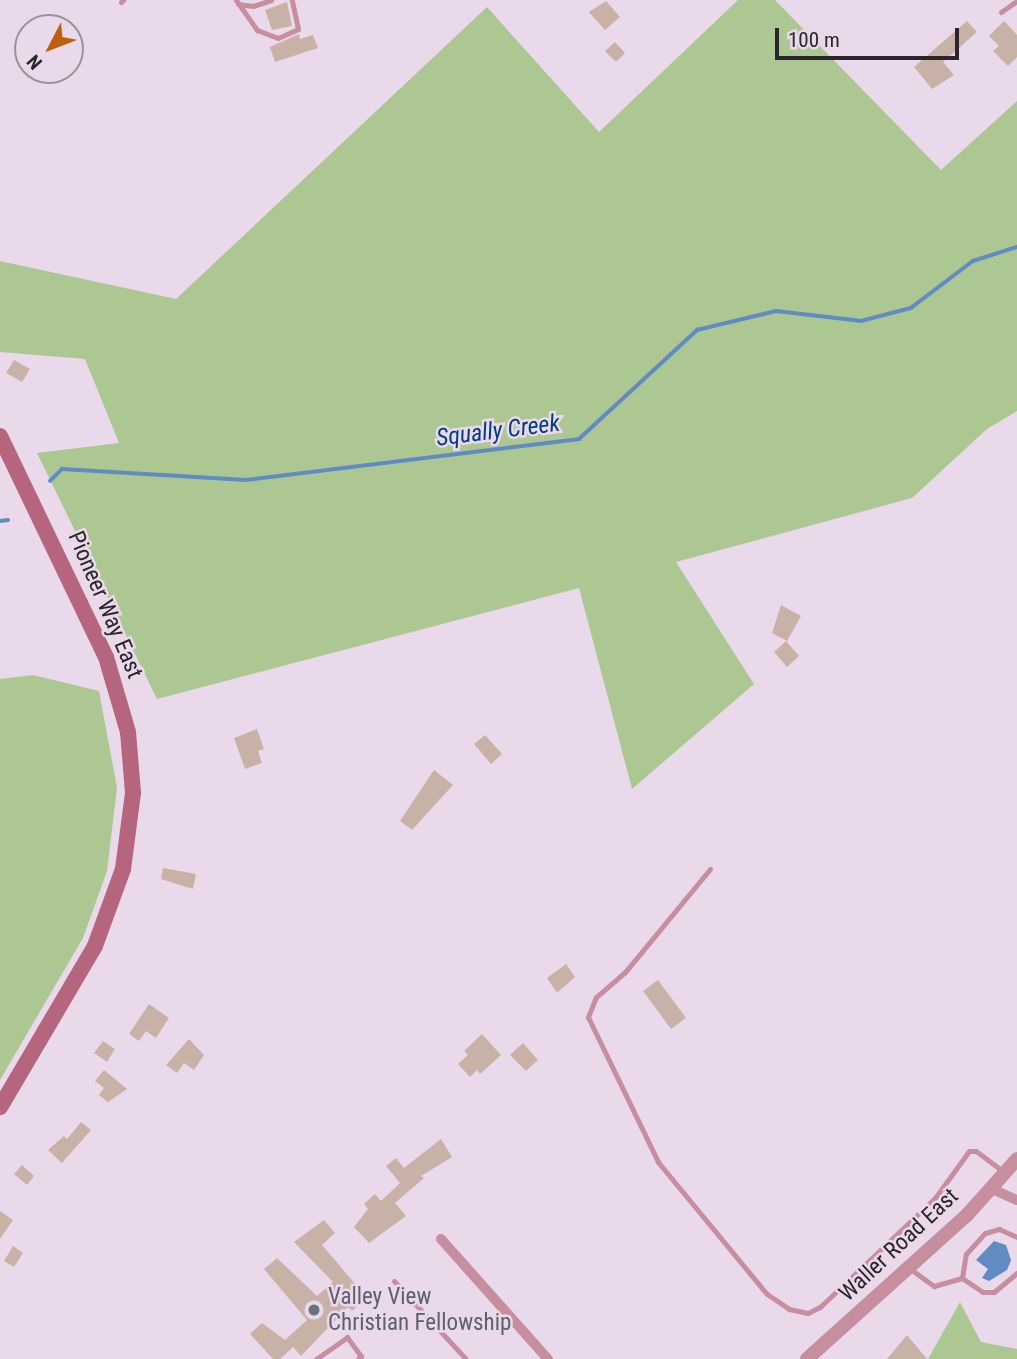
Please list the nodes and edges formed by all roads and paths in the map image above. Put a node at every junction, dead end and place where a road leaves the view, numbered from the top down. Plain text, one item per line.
1 (271, 0) edge
2 (292, 0) edge
3 (1017, 1) edge
4 (237, 2) edge
5 (1001, 12) dead end
6 (0, 436) edge
7 (710, 869) dead end
8 (0, 1107) edge
9 (1017, 1159) edge
10 (1006, 1172) junction
11 (992, 1189) junction
12 (1017, 1200) edge
13 (1017, 1237) edge
14 (440, 1239) dead end
15 (909, 1268) junction
16 (1017, 1273) edge
17 (962, 1278) junction
18 (394, 1281) dead end
19 (814, 1357) edge
20 (316, 1359) edge
21 (358, 1359) edge
22 (466, 1359) edge
23 (548, 1359) edge

1 - 4 lane
2 - 4 lane
3 - 5 lane
6 - 8 main road, Pioneer Way East
7 - 10 lane
9 - 10 street, Waller Road East
10 - 11 street, Waller Road East
11 - 12 street
11 - 15 street, Waller Road East
13 - 17 lane
14 - 23 street
15 - 17 lane
15 - 19 street, Waller Road East
16 - 17 lane
18 - 22 lane
20 - 21 lane

